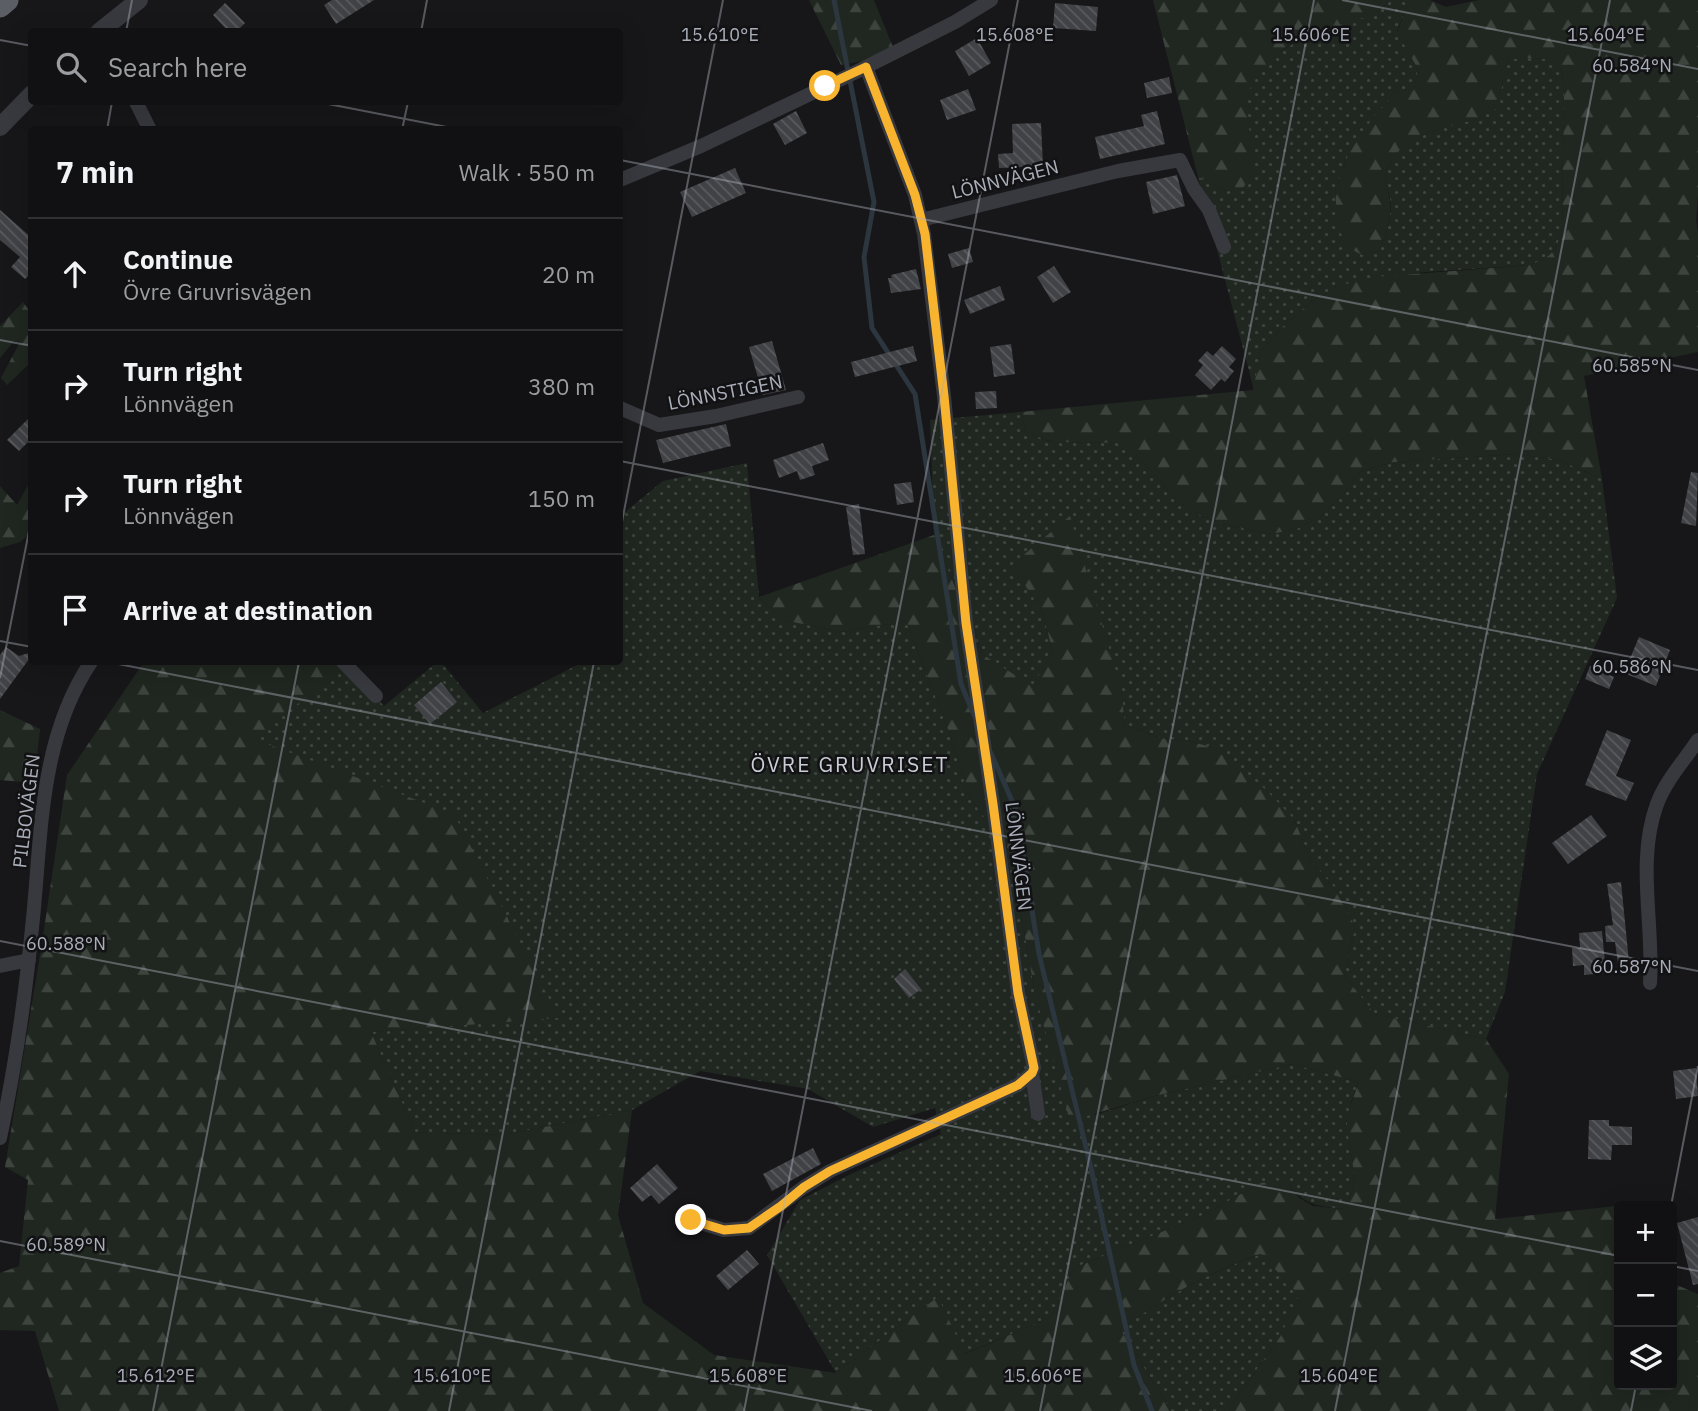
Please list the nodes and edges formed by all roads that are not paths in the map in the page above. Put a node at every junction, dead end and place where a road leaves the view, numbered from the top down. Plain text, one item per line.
1 (7, 0) edge
2 (139, 0) edge
3 (991, 0) edge
4 (0, 6) edge
5 (104, 28) edge
6 (855, 72) junction
7 (28, 98) edge
8 (138, 105) edge
9 (148, 126) edge
10 (0, 127) edge
11 (623, 179) edge
12 (921, 220) junction
13 (1224, 247) dead end
14 (798, 397) dead end
15 (623, 409) edge
16 (89, 665) edge
17 (346, 665) edge
18 (376, 696) dead end
19 (1698, 740) edge
20 (29, 960) junction
21 (0, 966) edge
22 (1650, 983) dead end
23 (1032, 1073) junction
24 (1038, 1114) dead end
25 (0, 1139) edge
26 (691, 1220) dead end

1 - 4 highway
2 - 5 street
3 - 6 street
6 - 11 street
6 - 12 street, LÖNNVÄGEN
7 - 10 street
8 - 9 street
12 - 13 street, LÖNNVÄGEN
12 - 23 street, LÖNNVÄGEN
14 - 15 street, LÖNNSTIGEN
16 - 20 street, PILBOVÄGEN
17 - 18 street
19 - 22 street
20 - 21 street
20 - 25 street, PILBOVÄGEN
23 - 24 street, LÖNNVÄGEN
23 - 26 street

